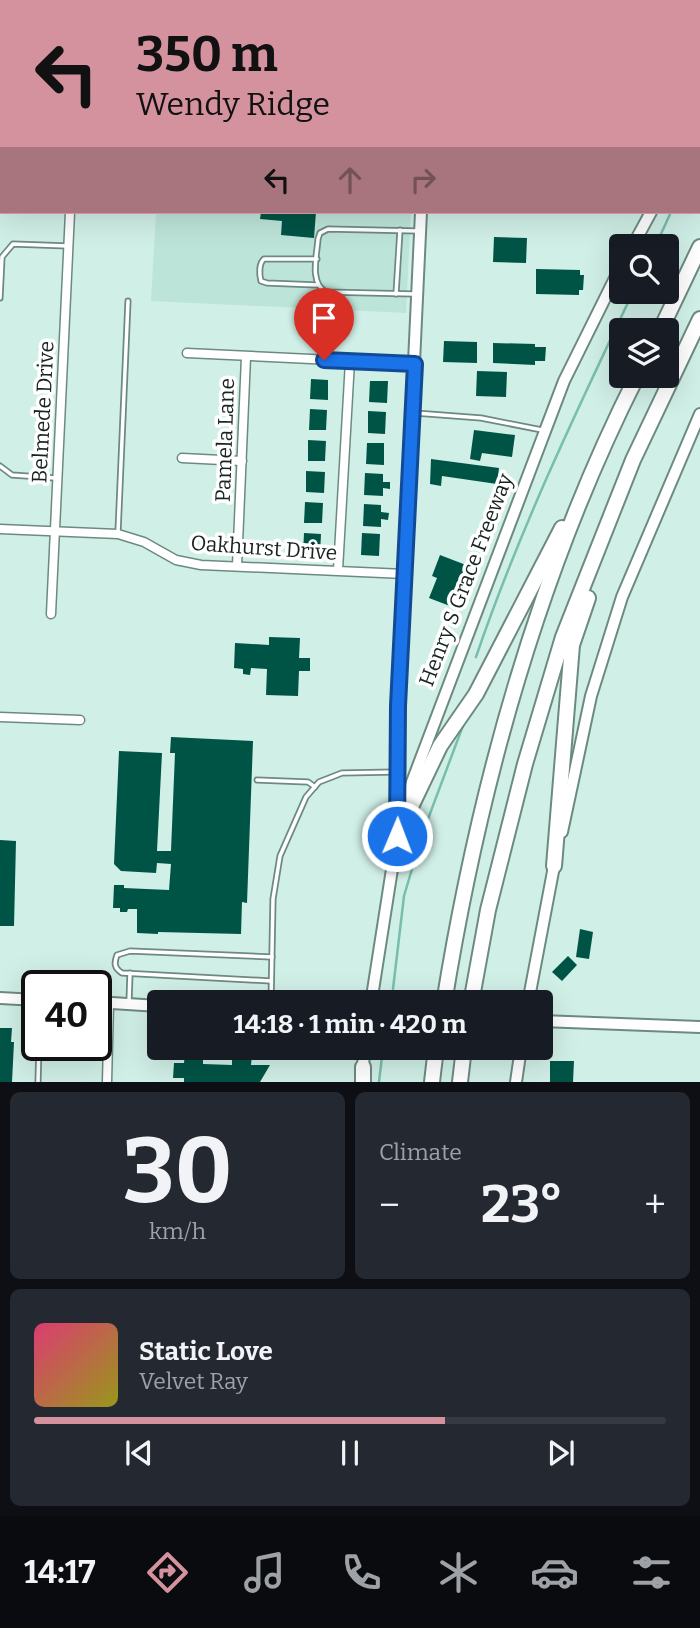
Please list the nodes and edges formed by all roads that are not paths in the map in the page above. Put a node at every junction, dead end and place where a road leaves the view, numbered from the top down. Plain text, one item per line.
1 (70, 214) edge
2 (421, 214) edge
3 (650, 214) edge
4 (400, 230) junction
5 (420, 231) junction
6 (639, 234) edge
7 (68, 246) junction
8 (700, 247) edge
9 (317, 259) junction
10 (317, 285) junction
11 (609, 290) edge
12 (396, 294) junction
13 (417, 295) junction
14 (0, 298) edge
15 (128, 301) dead end
16 (666, 318) edge
17 (700, 319) edge
18 (187, 353) dead end
19 (246, 358) junction
20 (350, 361) junction
21 (415, 364) junction
22 (631, 388) edge
23 (413, 413) junction
24 (700, 414) edge
25 (545, 430) junction
26 (607, 436) junction
27 (183, 458) dead end
28 (633, 460) junction
29 (242, 461) junction
30 (0, 466) edge
31 (57, 479) junction
32 (0, 529) edge
33 (55, 532) junction
34 (118, 534) junction
35 (237, 566) junction
36 (338, 570) junction
37 (405, 574) junction
38 (51, 614) dead end
39 (0, 717) edge
40 (80, 720) dead end
41 (398, 772) junction
42 (257, 780) dead end
43 (315, 787) junction
44 (397, 836) junction
45 (554, 866) junction
46 (272, 957) junction
47 (130, 973) junction
48 (271, 981) junction
49 (271, 990) edge
50 (374, 990) edge
51 (445, 990) edge
52 (473, 990) edge
53 (530, 990) edge
54 (0, 998) edge
55 (21, 999) edge
56 (112, 1003) edge
57 (129, 1004) junction
58 (147, 1005) edge
59 (553, 1021) edge
60 (700, 1027) edge
61 (435, 1060) edge
62 (462, 1060) edge
63 (519, 1060) edge
64 (39, 1061) edge
65 (108, 1061) edge
66 (38, 1082) edge
67 (107, 1082) edge
68 (432, 1082) edge
69 (460, 1082) edge
70 (516, 1082) edge

1 - 7 street, Belmede Drive
2 - 5 street
3 - 6 street
4 - 5 lane
4 - 9 lane
4 - 12 lane
5 - 13 street
7 - 14 lane
7 - 31 street, Belmede Drive
8 - 16 highway
9 - 10 lane
9 - 10 lane
10 - 12 lane
11 - 25 street, Henry S Grace Freeway
12 - 13 lane
13 - 21 street
15 - 34 lane
17 - 28 highway
18 - 19 street
19 - 20 street
19 - 29 street, Pamela Lane
20 - 21 street
20 - 36 street
21 - 23 street
22 - 26 highway
23 - 25 lane
23 - 37 street
24 - 45 street
25 - 44 street, Henry S Grace Freeway
26 - 44 highway
26 - 51 highway
27 - 29 street
28 - 45 highway
28 - 52 highway
29 - 35 street, Pamela Lane
30 - 31 lane
31 - 33 street, Belmede Drive
32 - 33 street, Oakhurst Drive
33 - 34 street, Oakhurst Drive
33 - 38 street, Belmede Drive
34 - 35 street, Oakhurst Drive
35 - 36 street, Oakhurst Drive
36 - 37 street, Oakhurst Drive
37 - 41 street
39 - 40 street
41 - 43 lane
41 - 44 street
42 - 43 lane
43 - 46 lane
44 - 50 street, Henry S Grace Freeway
45 - 53 street
46 - 47 lane
46 - 48 lane
47 - 48 lane
47 - 57 lane
48 - 49 lane
54 - 55 street
56 - 57 street
57 - 58 street
59 - 60 street
61 - 68 highway
62 - 69 highway
63 - 70 street
64 - 66 lane
65 - 67 street

